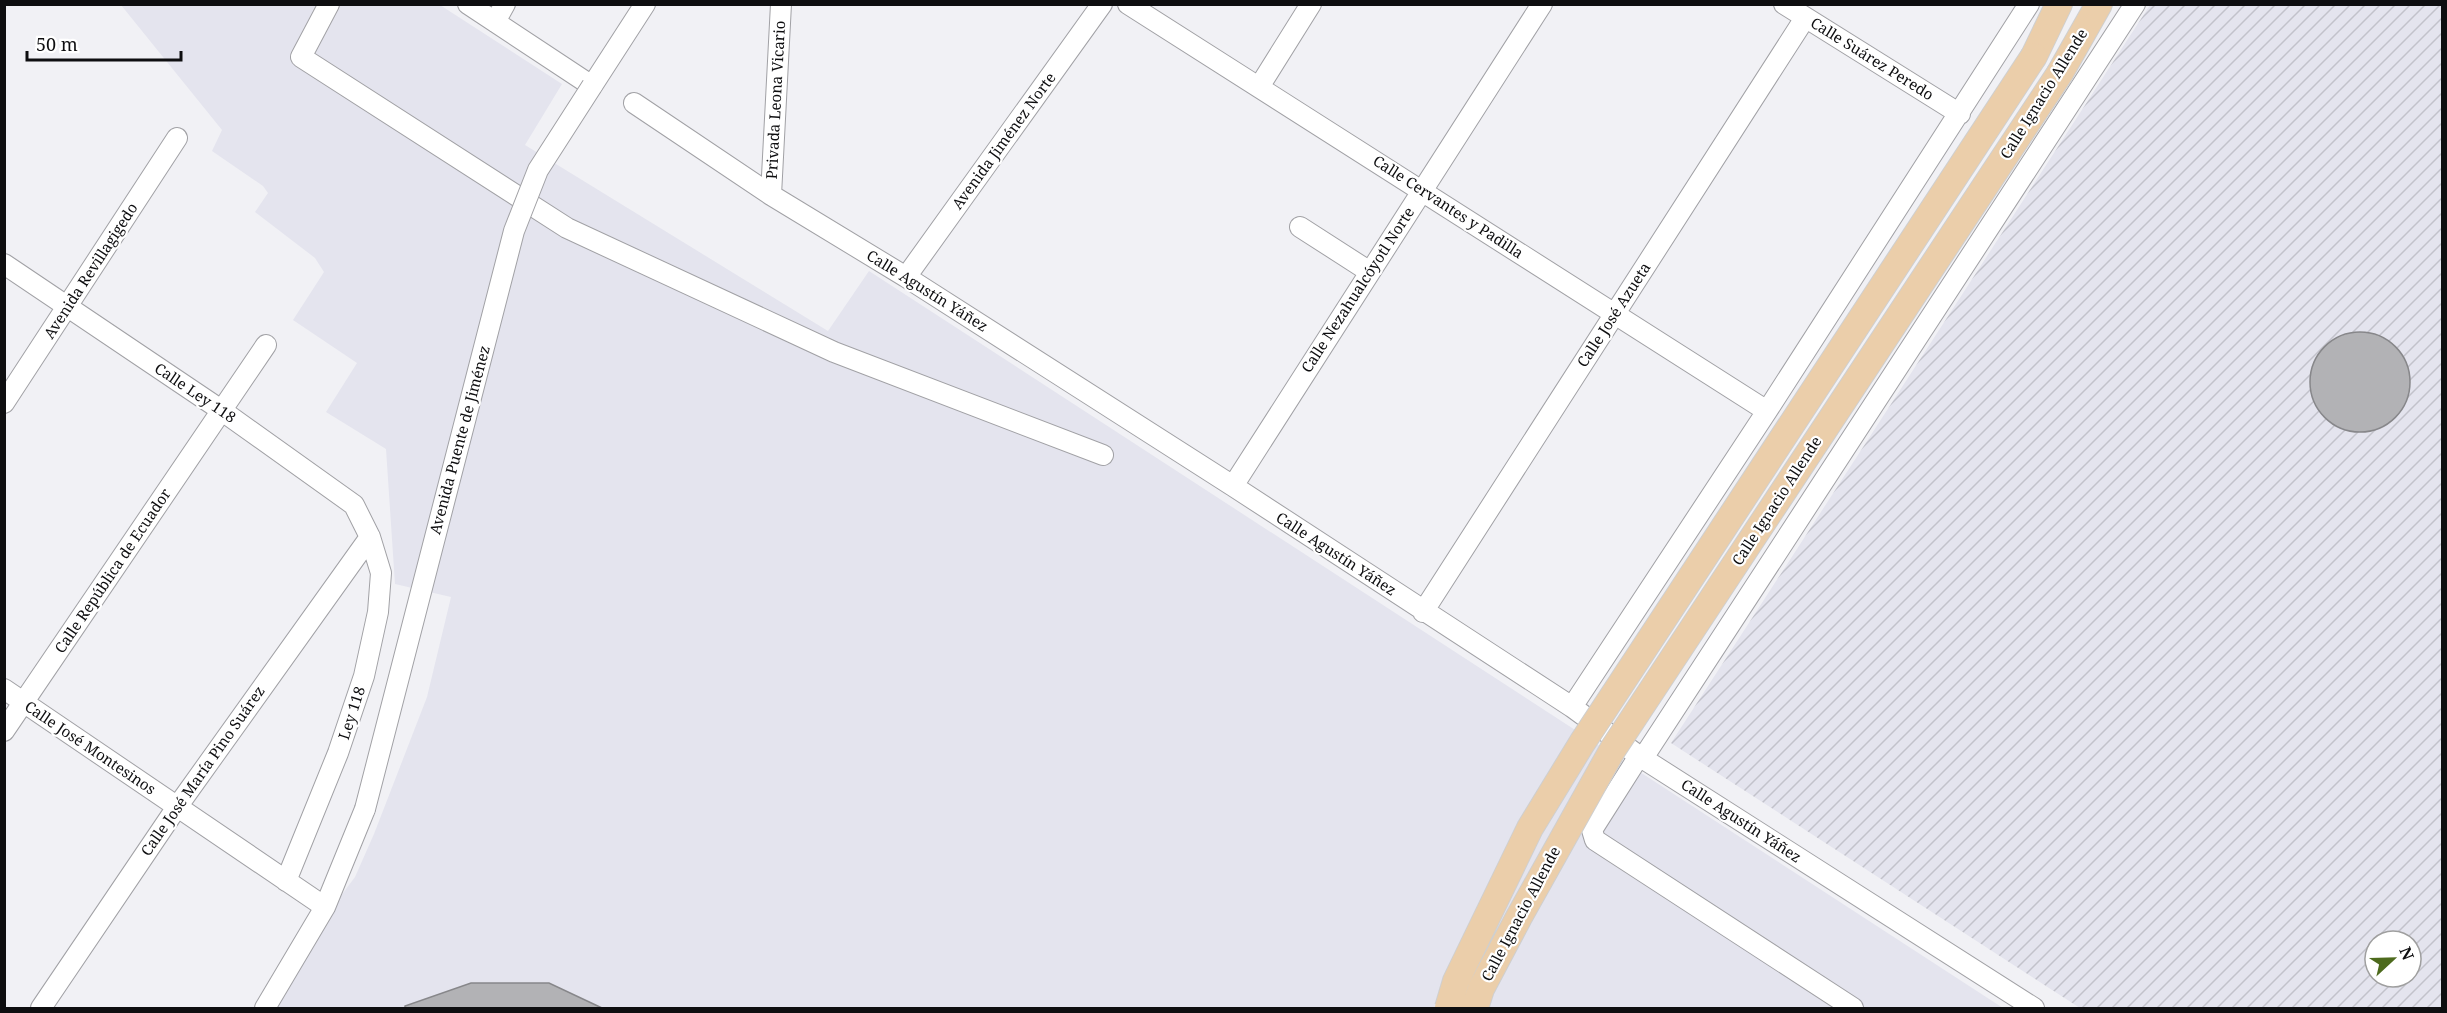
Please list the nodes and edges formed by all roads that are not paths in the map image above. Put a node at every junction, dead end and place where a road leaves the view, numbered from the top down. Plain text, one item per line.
1 (329, 4) edge
2 (468, 4) edge
3 (506, 4) edge
4 (645, 4) edge
5 (781, 4) edge
6 (1102, 4) edge
7 (1128, 4) edge
8 (1311, 4) edge
9 (1542, 4) edge
10 (1784, 4) edge
11 (2029, 4) edge
12 (2059, 4) edge
13 (2099, 4) edge
14 (2135, 4) edge
15 (1805, 18) junction
16 (495, 22) junction
17 (592, 86) junction
18 (1259, 87) junction
19 (634, 104) dead end
20 (1960, 114) junction
21 (177, 138) dead end
22 (1421, 191) junction
23 (771, 195) junction
24 (1300, 227) dead end
25 (4, 264) edge
26 (1370, 272) junction
27 (906, 277) junction
28 (68, 307) junction
29 (1614, 314) junction
30 (266, 345) dead end
31 (4, 403) edge
32 (221, 410) junction
33 (1767, 411) junction
34 (1103, 455) dead end
35 (1233, 486) junction
36 (370, 537) junction
37 (1423, 612) junction
38 (4, 689) edge
39 (24, 703) junction
40 (1572, 707) junction
41 (4, 731) edge
42 (1641, 757) junction
43 (177, 807) junction
44 (286, 881) junction
45 (324, 907) junction
46 (41, 1008) edge
47 (265, 1008) edge
48 (1448, 1008) edge
49 (1475, 1008) edge
50 (1853, 1008) edge
51 (2034, 1008) edge

1 - 34 street
2 - 16 street
3 - 16 street
4 - 17 street, Avenida Puente de Jiménez
5 - 23 street, Privada Leona Vicario
6 - 27 street, Avenida Jiménez Norte
7 - 18 street, Calle Cervantes y Padilla
8 - 18 street
9 - 22 street, Calle Nezahualcóyotl Norte
10 - 15 street, Calle Suárez Peredo
11 - 20 street
12 - 48 main road, Calle Ignacio Allende, bridge
13 - 49 main road, Calle Ignacio Allende, bridge
14 - 42 street, Calle Ignacio Allende
15 - 20 street, Calle Suárez Peredo
15 - 29 street, Calle José Azueta
16 - 17 street
17 - 45 street, Avenida Puente de Jiménez, bridge
18 - 22 street, Calle Cervantes y Padilla
19 - 23 street, Calle Agustín Yáñez
20 - 33 street
21 - 28 street, Avenida Revillagigedo
22 - 26 street, Calle Nezahualcóyotl Norte
22 - 29 street, Calle Cervantes y Padilla
23 - 27 street, Calle Agustín Yáñez
24 - 26 street
25 - 28 street, Calle Ley 118
26 - 35 street, Calle Nezahualcóyotl Norte
27 - 35 street, Calle Agustín Yáñez
28 - 31 street, Avenida Revillagigedo
28 - 32 street, Calle Ley 118
29 - 33 street, Calle Cervantes y Padilla
29 - 37 street, Calle José Azueta
30 - 32 street, Calle República de Ecuador
32 - 36 street, Calle Ley 118
32 - 39 street, Calle República de Ecuador
33 - 40 street
35 - 37 street, Calle Agustín Yáñez
36 - 43 street, Calle José María Pino Suárez
36 - 44 street, Ley 118
37 - 40 street, Calle Agustín Yáñez
38 - 39 street, Calle José Montesinos
39 - 41 street, Calle República de Ecuador
39 - 43 street, Calle José Montesinos
40 - 42 street, Calle Agustín Yáñez
42 - 50 street, Calle Ignacio Allende
42 - 51 street, Calle Agustín Yáñez
43 - 44 street, Calle José Montesinos
43 - 46 street, Calle José María Pino Suárez
44 - 45 street, Calle José Montesinos
45 - 47 street, Avenida Puente de Jiménez

